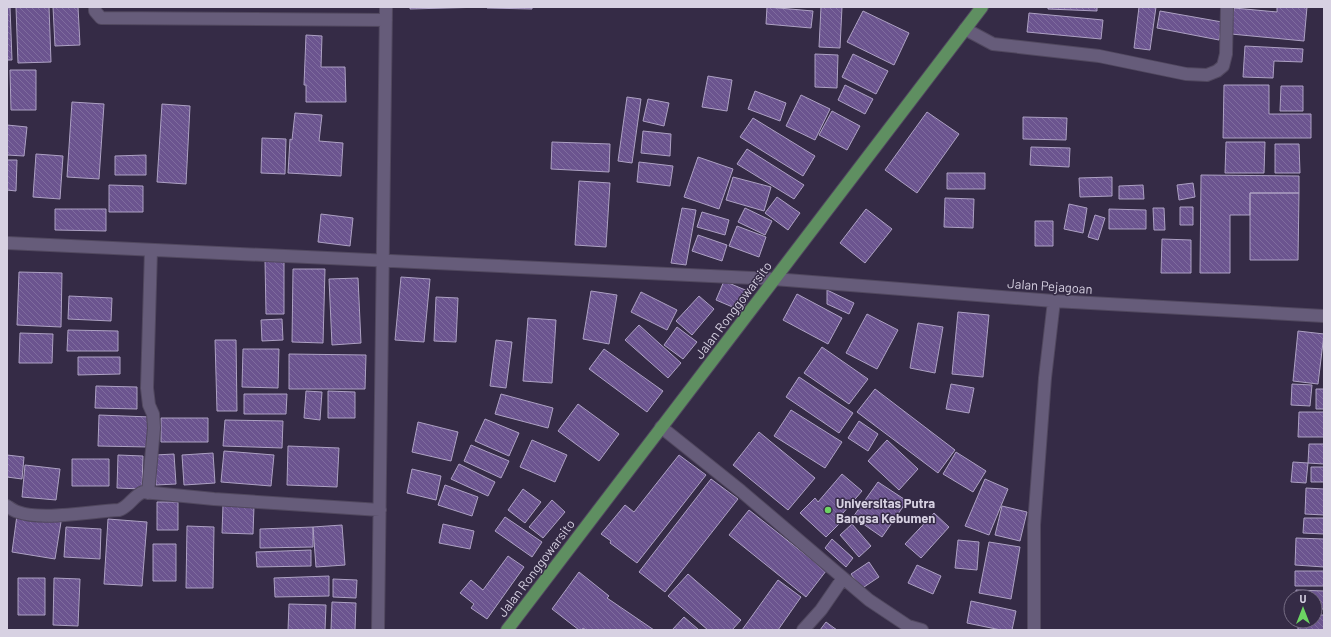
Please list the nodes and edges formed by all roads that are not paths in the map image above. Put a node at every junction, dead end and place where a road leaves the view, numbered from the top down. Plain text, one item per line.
1 (95, 7) edge
2 (386, 7) edge
3 (982, 7) edge
4 (1227, 7) edge
5 (386, 20) junction
6 (965, 29) junction
7 (7, 243) edge
8 (151, 250) junction
9 (384, 260) junction
10 (774, 279) junction
11 (1054, 301) junction
12 (1324, 316) edge
13 (661, 427) junction
14 (148, 493) junction
15 (7, 506) edge
16 (380, 510) junction
17 (843, 578) junction
18 (378, 630) edge
19 (507, 630) edge
20 (803, 630) edge
21 (922, 630) edge
22 (1034, 630) edge

1 - 5 street
2 - 5 street
3 - 6 main road, Jalan Ronggowarsito
4 - 6 street
5 - 9 street
6 - 10 main road, Jalan Ronggowarsito
7 - 8 street, Jalan Pejagoan
8 - 9 street, Jalan Pejagoan
8 - 14 street
9 - 10 street, Jalan Pejagoan
9 - 16 street
10 - 11 street, Jalan Pejagoan
10 - 13 main road, Jalan Ronggowarsito
11 - 12 street, Jalan Pejagoan
11 - 22 street
13 - 17 street
13 - 19 main road, Jalan Ronggowarsito
14 - 15 street
14 - 16 street
16 - 18 street
17 - 20 street
17 - 21 street

